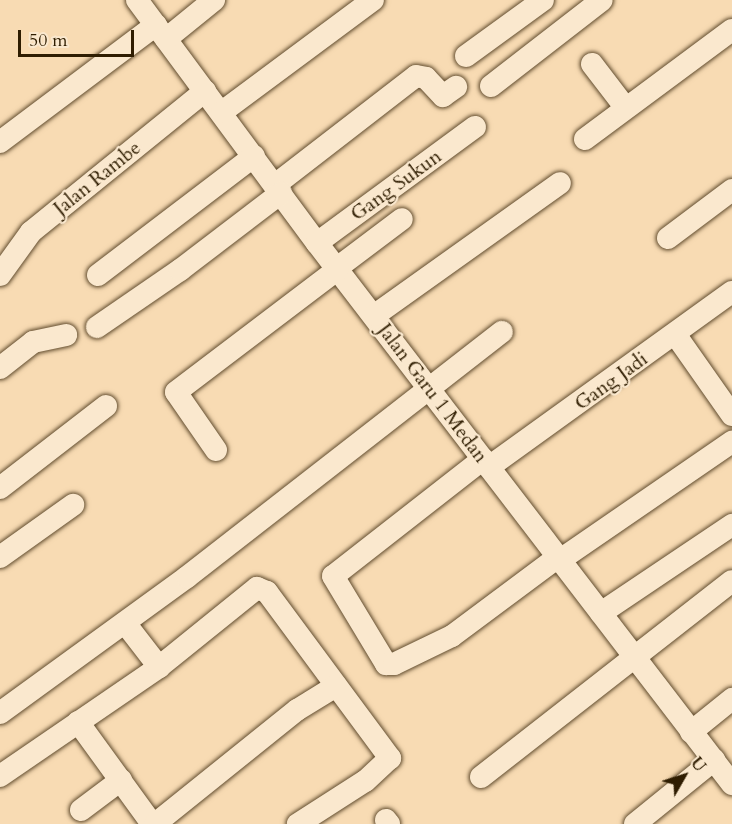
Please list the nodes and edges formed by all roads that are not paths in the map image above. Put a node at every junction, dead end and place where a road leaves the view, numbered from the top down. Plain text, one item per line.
1 (137, 0) edge
2 (214, 0) edge
3 (373, 0) edge
4 (543, 0) edge
5 (602, 0) edge
6 (732, 30) edge
7 (161, 32) junction
8 (466, 56) dead end
9 (592, 64) dead end
10 (491, 86) dead end
11 (456, 87) dead end
12 (205, 91) junction
13 (625, 107) junction
14 (222, 112) junction
15 (475, 127) dead end
16 (585, 139) dead end
17 (0, 142) edge
18 (254, 156) junction
19 (560, 183) dead end
20 (278, 189) junction
21 (732, 190) edge
22 (402, 219) dead end
23 (668, 238) dead end
24 (317, 243) junction
25 (338, 269) junction
26 (0, 275) edge
27 (98, 275) dead end
28 (732, 292) edge
29 (375, 315) junction
30 (97, 327) dead end
31 (502, 332) dead end
32 (675, 334) junction
33 (66, 335) dead end
34 (0, 368) edge
35 (428, 387) junction
36 (725, 389) edge
37 (106, 406) dead end
38 (732, 415) edge
39 (732, 442) edge
40 (216, 450) dead end
41 (486, 463) junction
42 (0, 488) edge
43 (73, 505) dead end
44 (732, 525) edge
45 (0, 557) edge
46 (559, 559) junction
47 (732, 580) edge
48 (601, 613) junction
49 (125, 623) junction
50 (635, 657) junction
51 (159, 667) junction
52 (336, 686) junction
53 (732, 699) edge
54 (0, 713) edge
55 (78, 722) junction
56 (691, 732) junction
57 (714, 760) junction
58 (0, 776) edge
59 (481, 777) dead end
60 (121, 780) junction
61 (732, 784) edge
62 (81, 810) dead end
63 (154, 824) edge
64 (298, 824) edge
65 (635, 824) edge

1 - 7 street, Jalan Garu 1 Medan
2 - 7 street
3 - 14 street
4 - 8 street
5 - 10 street
6 - 13 street
7 - 12 street, Jalan Garu 1 Medan
7 - 17 street
9 - 13 street
11 - 20 street
12 - 14 street, Jalan Garu 1 Medan
12 - 26 street, Jalan Rambe
13 - 16 street
14 - 18 street, Jalan Garu 1 Medan
15 - 24 street, Gang Sukun
18 - 20 street, Jalan Garu 1 Medan
18 - 27 street
19 - 29 street
20 - 24 street, Jalan Garu 1 Medan
20 - 30 street
21 - 23 street
22 - 25 street
24 - 25 street, Jalan Garu 1 Medan
25 - 29 street, Jalan Garu 1 Medan
25 - 40 street
28 - 32 street, Gang Jadi
29 - 35 street, Jalan Garu 1 Medan
31 - 35 street
32 - 36 street
32 - 41 street, Gang Jadi
33 - 34 street
35 - 41 street, Jalan Garu 1 Medan
35 - 49 street
36 - 38 street
37 - 42 street
39 - 46 street
41 - 46 street, Jalan Garu 1 Medan
41 - 46 street, Gang Jadi
43 - 45 street
44 - 48 street
46 - 48 street, Jalan Garu 1 Medan
47 - 50 street
48 - 50 street, Jalan Garu 1 Medan
49 - 51 street
49 - 54 street
50 - 56 street, Jalan Garu 1 Medan
50 - 59 street
51 - 52 street
51 - 55 street
52 - 63 street
52 - 64 street
53 - 56 street
55 - 58 street
55 - 60 street
56 - 57 street, Jalan Garu 1 Medan
57 - 61 street, Jalan Garu 1 Medan
57 - 65 street
60 - 62 street
60 - 63 street

